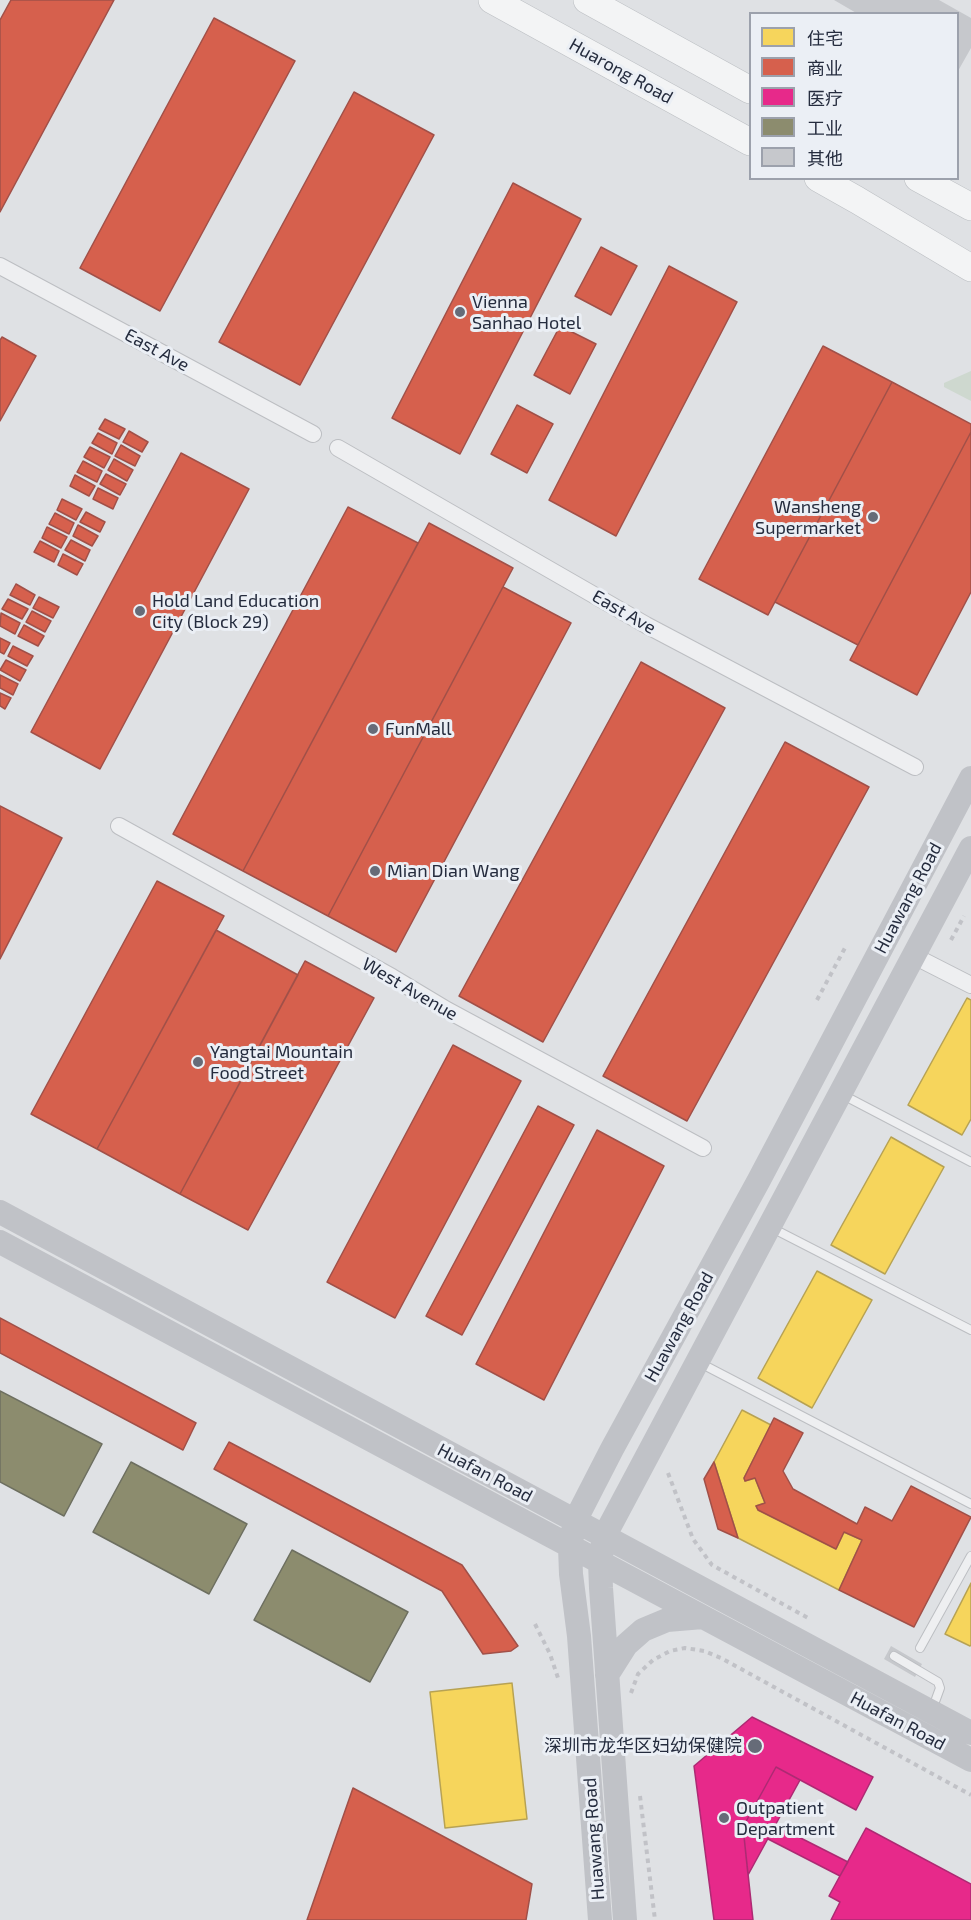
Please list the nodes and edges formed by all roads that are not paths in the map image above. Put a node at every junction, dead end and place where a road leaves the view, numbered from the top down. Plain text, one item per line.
1 (492, 0) edge
2 (587, 0) edge
3 (749, 89) edge
4 (749, 141) edge
5 (822, 180) edge
6 (922, 180) edge
7 (971, 207) edge
8 (0, 266) edge
9 (971, 268) edge
10 (313, 434) dead end
11 (338, 448) dead end
12 (915, 767) dead end
13 (971, 778) edge
14 (120, 826) dead end
15 (971, 848) edge
16 (914, 956) junction
17 (971, 985) edge
18 (840, 1094) junction
19 (703, 1148) dead end
20 (971, 1162) edge
21 (0, 1212) edge
22 (770, 1227) junction
23 (0, 1242) edge
24 (971, 1330) edge
25 (697, 1362) junction
26 (971, 1504) edge
27 (575, 1521) junction
28 (604, 1537) junction
29 (570, 1547) junction
30 (971, 1556) edge
31 (600, 1562) junction
32 (703, 1617) junction
33 (920, 1648) dead end
34 (894, 1656) dead end
35 (607, 1675) junction
36 (931, 1712) junction
37 (971, 1733) edge
38 (971, 1760) edge
39 (600, 1920) edge
40 (625, 1920) edge

1 - 4 main road, Huarong Road
2 - 3 main road
5 - 9 main road
6 - 7 main road
8 - 10 street, East Ave
11 - 12 street, East Ave
13 - 27 main road, Huawang Road
14 - 19 street, West Avenue
15 - 16 main road, Huawang Road
16 - 17 street
16 - 18 main road, Huawang Road
18 - 20 lane
18 - 22 main road, Huawang Road
21 - 27 main road, Huafan Road
22 - 24 lane
22 - 25 main road, Huawang Road
23 - 29 main road, Huafan Road
25 - 26 lane
25 - 28 main road, Huawang Road
27 - 28 main road, Huafan Road
27 - 29 main road, Huawang Road
28 - 31 main road, Huawang Road
28 - 36 main road, Huafan Road
29 - 31 main road, Huafan Road
29 - 39 main road, Huawang Road
30 - 33 lane
31 - 32 main road, Huafan Road
31 - 35 main road, Huawang Road
32 - 35 main road
32 - 38 main road, Huafan Road
34 - 36 lane
35 - 40 main road, Huawang Road
36 - 37 main road, Huafan Road

